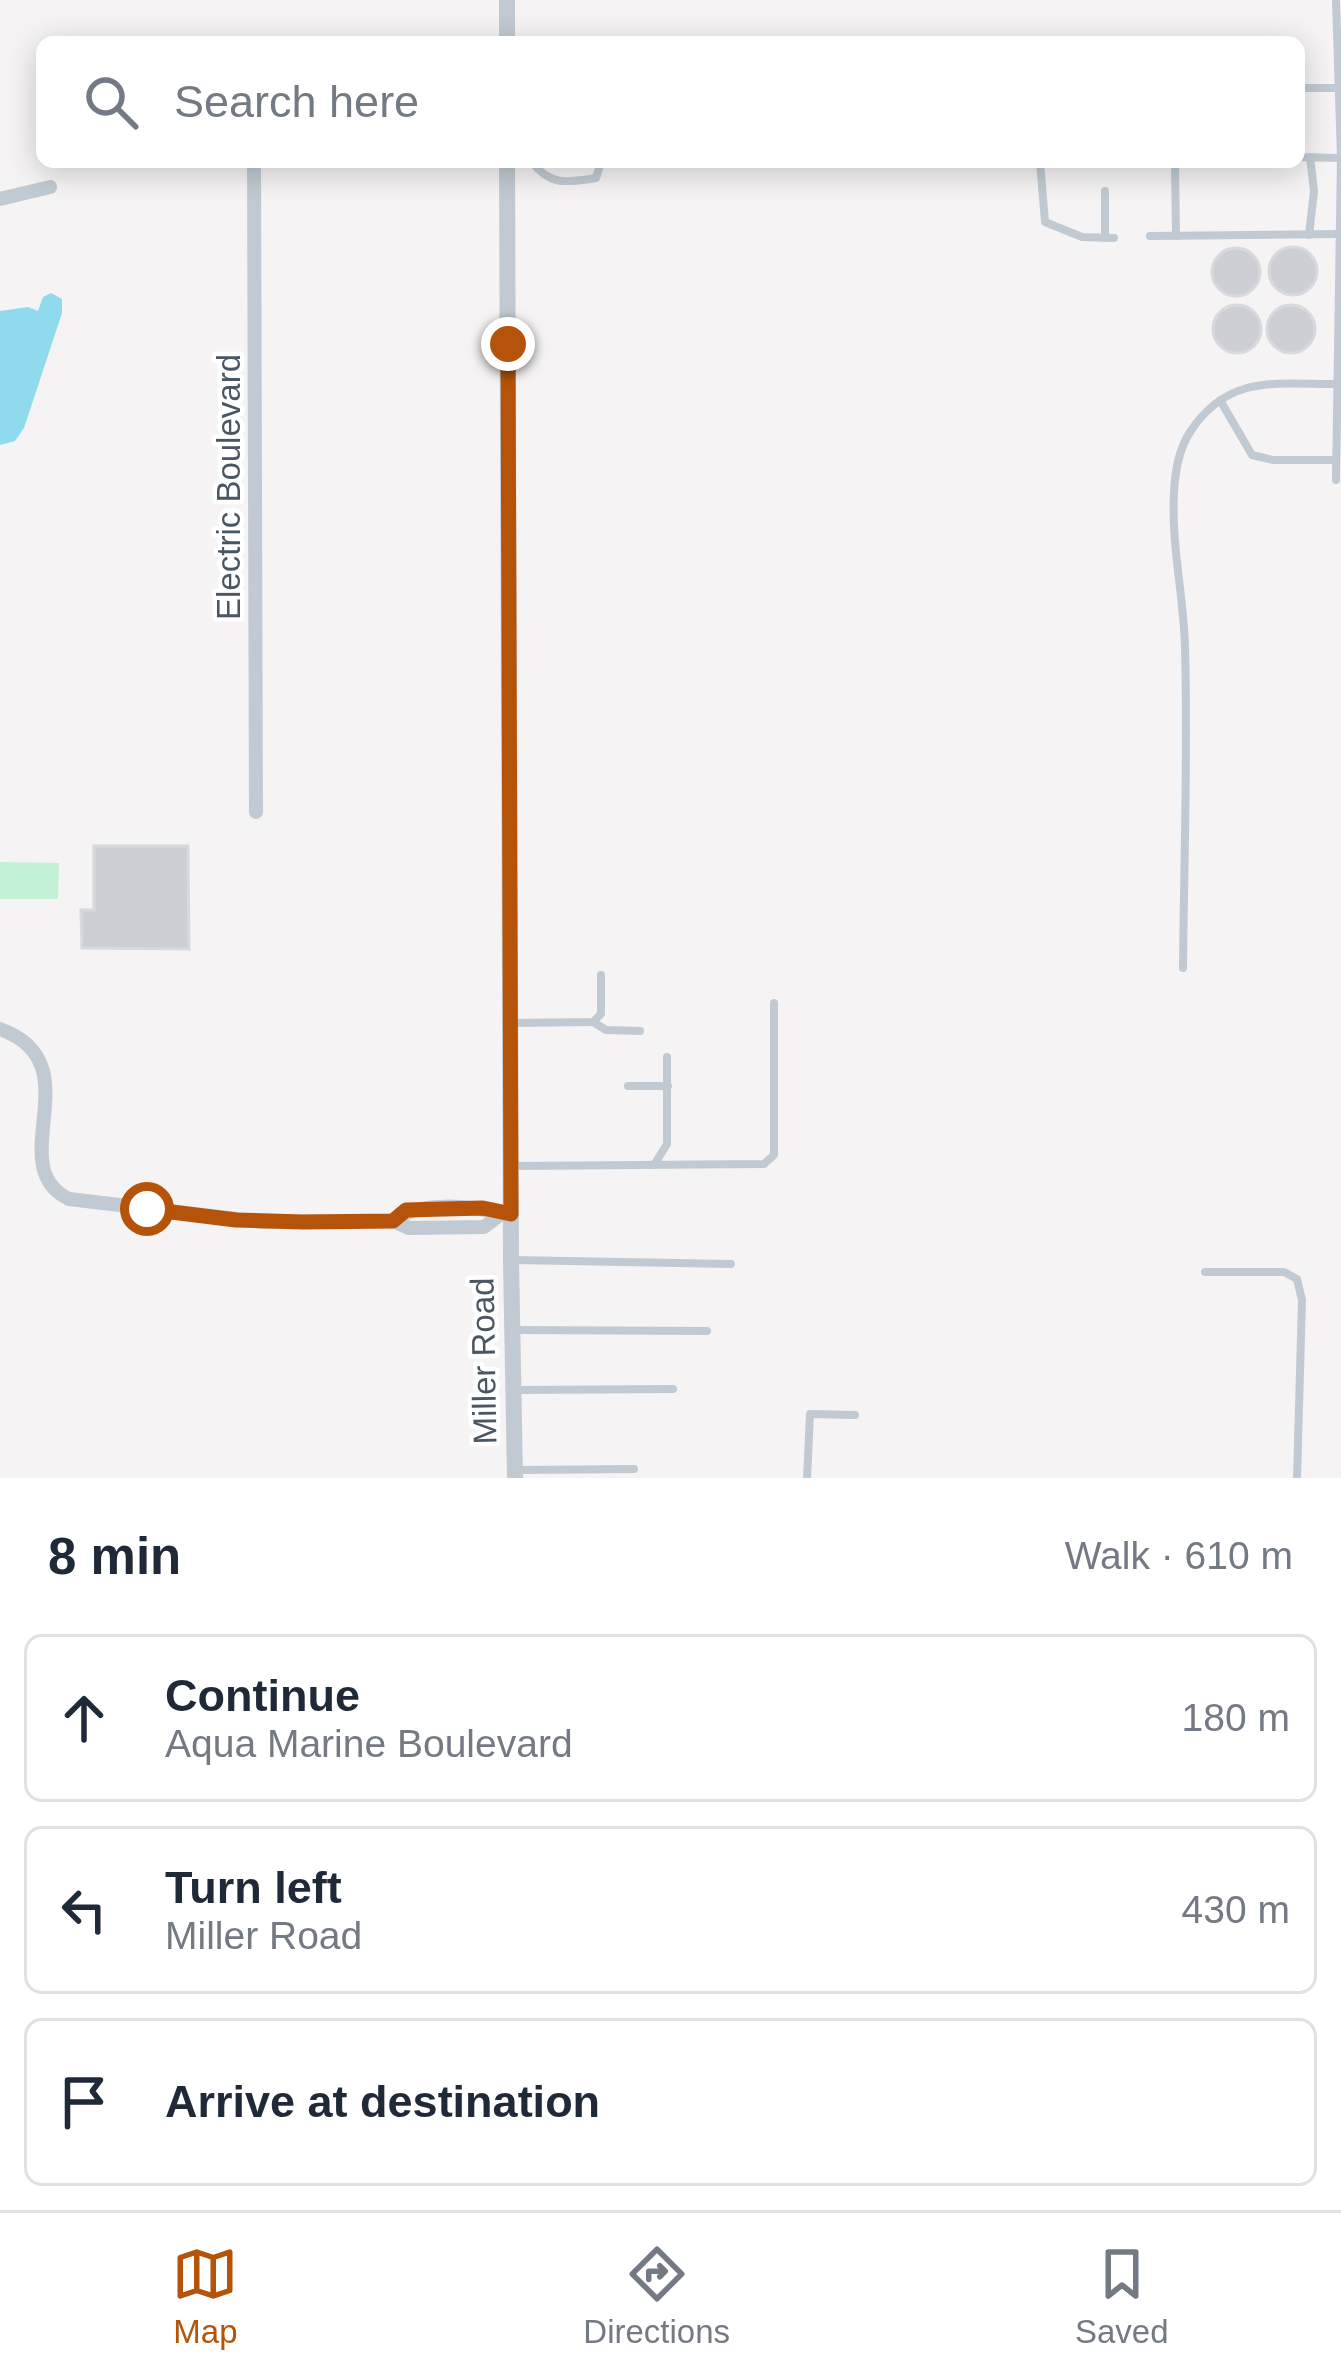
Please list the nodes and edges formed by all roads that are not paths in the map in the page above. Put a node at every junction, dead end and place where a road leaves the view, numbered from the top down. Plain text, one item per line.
1 (507, 0) edge
2 (1336, 0) edge
3 (507, 36) edge
4 (1305, 88) edge
5 (1340, 88) edge
6 (1305, 157) edge
7 (1310, 157) junction
8 (1341, 158) edge
9 (254, 168) edge
10 (507, 168) edge
11 (537, 168) edge
12 (599, 168) edge
13 (1040, 168) edge
14 (1175, 168) edge
15 (50, 187) dead end
16 (1105, 191) dead end
17 (0, 199) edge
18 (1341, 234) edge
19 (1310, 235) junction
20 (1150, 236) dead end
21 (1176, 236) junction
22 (1336, 384) junction
23 (1220, 400) junction
24 (1336, 460) junction
25 (1336, 480) dead end
26 (256, 812) dead end
27 (1183, 968) dead end
28 (601, 975) dead end
29 (774, 1003) dead end
30 (593, 1022) junction
31 (510, 1024) junction
32 (0, 1029) edge
33 (640, 1031) dead end
34 (667, 1057) dead end
35 (628, 1086) dead end
36 (668, 1086) junction
37 (511, 1166) junction
38 (652, 1167) junction
39 (506, 1214) junction
40 (511, 1260) junction
41 (730, 1264) dead end
42 (1204, 1272) dead end
43 (512, 1330) junction
44 (707, 1331) dead end
45 (673, 1388) dead end
46 (512, 1390) junction
47 (855, 1415) dead end
48 (634, 1469) dead end
49 (515, 1474) edge
50 (807, 1478) edge
51 (1298, 1478) edge

1 - 3 street
2 - 5 lane
4 - 5 lane
5 - 8 lane
6 - 7 lane
7 - 8 lane
7 - 19 lane
8 - 18 lane
9 - 26 street, Electric Boulevard
10 - 31 street, Miller Road
11 - 12 lane
13 - 16 lane
14 - 21 lane
15 - 17 street
18 - 19 lane
18 - 22 lane
19 - 21 lane
20 - 21 lane
22 - 23 lane
22 - 24 lane
23 - 24 lane
23 - 27 lane
24 - 25 lane
28 - 30 lane
29 - 38 lane
30 - 31 lane
30 - 33 lane
31 - 37 street, Miller Road
32 - 39 street
34 - 36 lane
35 - 36 lane
36 - 38 lane
37 - 38 lane
37 - 39 street, Miller Road
39 - 40 street, Miller Road
40 - 41 lane
40 - 43 street, Miller Road
42 - 51 lane
43 - 44 lane
43 - 46 street, Miller Road
45 - 46 lane
46 - 49 street, Miller Road
47 - 50 lane
48 - 49 lane

